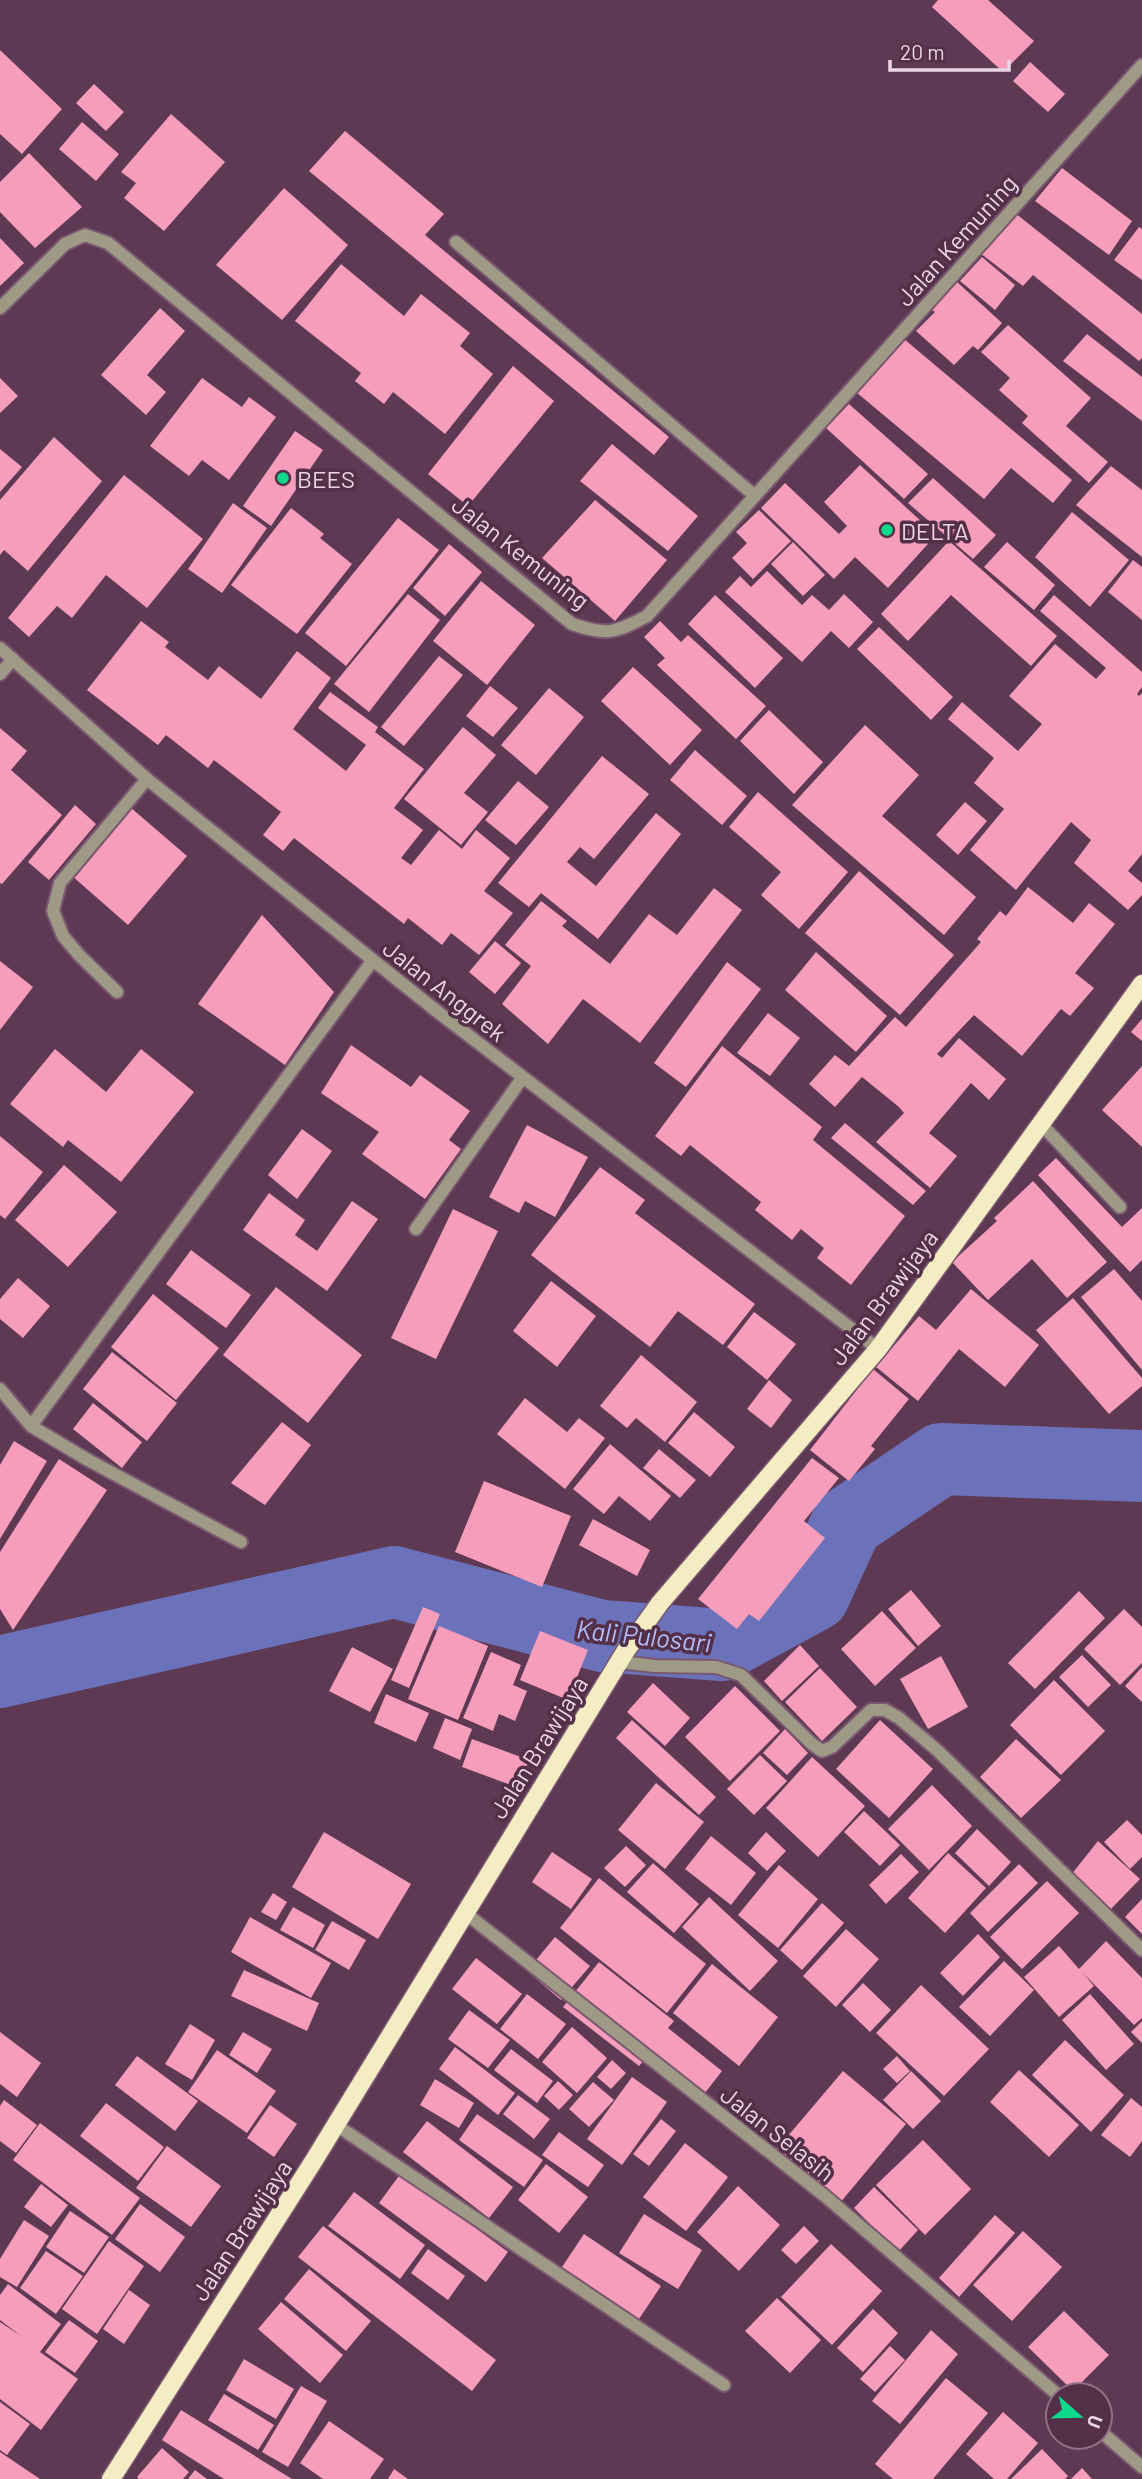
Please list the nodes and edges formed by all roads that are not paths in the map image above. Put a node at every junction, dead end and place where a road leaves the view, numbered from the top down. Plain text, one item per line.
1 (1142, 65) edge
2 (456, 242) dead end
3 (0, 307) edge
4 (755, 496) junction
5 (0, 648) edge
6 (13, 659) junction
7 (0, 674) edge
8 (147, 779) junction
9 (373, 960) junction
10 (1142, 984) edge
11 (117, 992) dead end
12 (523, 1077) junction
13 (1041, 1124) junction
14 (1120, 1206) dead end
15 (416, 1229) dead end
16 (878, 1349) junction
17 (1, 1392) edge
18 (31, 1426) junction
19 (241, 1542) dead end
20 (622, 1657) junction
21 (464, 1912) junction
22 (1142, 1950) edge
23 (336, 2125) junction
24 (1044, 2383) edge
25 (724, 2385) dead end
26 (1114, 2443) edge
27 (1142, 2467) edge
28 (111, 2479) edge

1 - 4 street, Jalan Kemuning
2 - 4 street
3 - 4 street, Jalan Kemuning
5 - 6 street, Jalan Anggrek
6 - 7 street
6 - 8 street, Jalan Anggrek
8 - 9 street, Jalan Anggrek
8 - 11 street
9 - 12 street, Jalan Anggrek
9 - 18 street
10 - 13 main road, Jalan Brawijaya
12 - 15 street
12 - 16 street, Jalan Anggrek
13 - 14 street
13 - 16 main road, Jalan Brawijaya
16 - 20 main road, Jalan Brawijaya
17 - 18 street
18 - 19 street
20 - 21 main road, Jalan Brawijaya
20 - 22 street
21 - 23 main road, Jalan Brawijaya
21 - 24 street, Jalan Selasih
23 - 25 street
23 - 28 main road, Jalan Brawijaya
26 - 27 street

